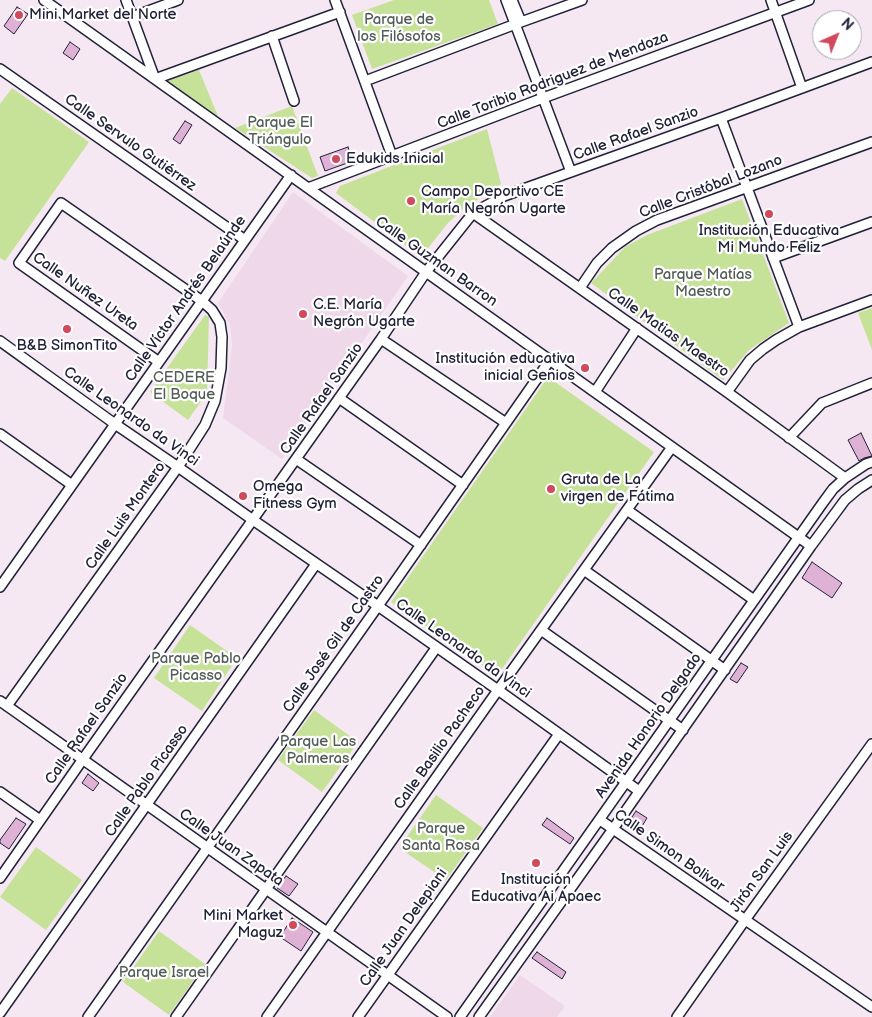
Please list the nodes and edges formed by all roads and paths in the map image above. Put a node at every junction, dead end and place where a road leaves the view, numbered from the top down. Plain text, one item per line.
1 (44, 0) edge
2 (126, 0) edge
3 (178, 0) edge
4 (335, 0) edge
5 (506, 0) edge
6 (512, 0) edge
7 (582, 0) edge
8 (771, 0) edge
9 (808, 0) edge
10 (340, 12) junction
11 (776, 12) junction
12 (132, 17) junction
13 (518, 23) junction
14 (272, 36) junction
15 (872, 62) edge
16 (0, 69) edge
17 (155, 79) junction
18 (365, 81) junction
19 (802, 88) junction
20 (543, 98) junction
21 (294, 101) dead end
22 (721, 118) junction
23 (872, 142) edge
24 (392, 156) junction
25 (571, 172) junction
26 (290, 175) junction
27 (308, 188) junction
28 (747, 188) junction
29 (473, 213) junction
30 (872, 222) edge
31 (245, 240) junction
32 (773, 258) junction
33 (20, 263) joint
34 (426, 272) junction
35 (580, 288) junction
36 (872, 300) edge
37 (202, 301) junction
38 (799, 327) junction
39 (637, 328) junction
40 (381, 339) junction
41 (0, 341) edge
42 (550, 360) junction
43 (159, 362) junction
44 (872, 383) edge
45 (595, 392) junction
46 (727, 392) junction
47 (339, 398) junction
48 (506, 423) junction
49 (115, 424) junction
50 (1, 438) edge
51 (789, 438) junction
52 (672, 447) junction
53 (296, 459) junction
54 (872, 462) edge
55 (178, 467) junction
56 (845, 478) junction
57 (872, 480) edge
58 (72, 485) junction
59 (463, 485) junction
60 (628, 510) junction
61 (252, 520) junction
62 (799, 537) junction
63 (421, 545) junction
64 (811, 546) junction
65 (316, 564) junction
66 (584, 570) junction
67 (0, 586) edge
68 (754, 600) junction
69 (378, 606) junction
70 (541, 630) junction
71 (436, 648) junction
72 (712, 660) junction
73 (725, 670) junction
74 (498, 690) junction
75 (4, 704) edge
76 (669, 720) junction
77 (682, 730) junction
78 (559, 734) junction
79 (872, 744) edge
80 (82, 759) junction
81 (626, 782) junction
82 (639, 791) junction
83 (0, 792) edge
84 (147, 805) junction
85 (40, 820) junction
86 (600, 820) junction
87 (613, 829) junction
88 (207, 848) junction
89 (0, 878) edge
90 (266, 890) junction
91 (745, 920) junction
92 (327, 932) junction
93 (387, 975) junction
94 (872, 1007) edge
95 (0, 1014) edge
96 (4, 1017) edge
97 (88, 1017) edge
98 (176, 1017) edge
99 (267, 1017) edge
100 (358, 1017) edge
101 (447, 1017) edge
102 (460, 1017) edge
103 (479, 1017) edge
104 (677, 1017) edge

1 - 17 street, Calle Guzman Barron
2 - 12 street
3 - 12 street
4 - 10 street
5 - 13 street
6 - 13 street
7 - 13 street
8 - 11 street
9 - 11 street, Calle Toribio Rodriguez de Mendoza
10 - 14 street
10 - 18 street
11 - 19 street
11 - 20 street, Calle Toribio Rodriguez de Mendoza
12 - 17 street
13 - 18 street
13 - 20 street
14 - 17 street
14 - 21 street
15 - 19 street, Calle Rafael Sanzio
16 - 31 street, Calle Servulo Gutiérrez
17 - 26 street, Calle Guzman Barron
18 - 24 street
19 - 22 street, Calle Rafael Sanzio
20 - 24 street, Calle Toribio Rodriguez de Mendoza
20 - 25 street
22 - 25 street, Calle Rafael Sanzio
22 - 28 street
23 - 28 street, Calle Cristóbal Lozano
24 - 27 street, Calle Toribio Rodriguez de Mendoza
25 - 29 street, Calle Rafael Sanzio
26 - 27 street, Calle Guzman Barron
26 - 31 street, Calle Víctor Andrés Belaúnde
27 - 34 street, Calle Guzman Barron
28 - 32 street
28 - 35 street, Calle Cristóbal Lozano
29 - 34 street, Calle Rafael Sanzio
29 - 35 street, Calle Matias Maestro
30 - 32 street
31 - 37 street, Calle Víctor Andrés Belaúnde
32 - 38 street
33 - 37 street, Calle Luis Montero
33 - 43 street, Calle Nuñez Ureta
34 - 40 street, Calle Rafael Sanzio
34 - 42 street, Calle Guzman Barron
35 - 39 street, Calle Matias Maestro
36 - 38 street
37 - 43 street, Calle Víctor Andrés Belaúnde
37 - 55 street, Calle Luis Montero
38 - 46 street
39 - 45 street
39 - 46 street, Calle Matias Maestro
40 - 47 street, Calle Rafael Sanzio
40 - 48 street
41 - 49 street, Calle Leonardo da Vinci
42 - 45 street, Calle Guzman Barron
42 - 48 street, Calle José Gil de Castro
43 - 49 street, Calle Víctor Andrés Belaúnde
44 - 51 street
45 - 52 street, Calle Guzman Barron
46 - 51 street, Calle Matias Maestro
47 - 53 street, Calle Rafael Sanzio
47 - 59 street
48 - 59 street, Calle José Gil de Castro
49 - 55 street, Calle Leonardo da Vinci
49 - 58 street, Calle Víctor Andrés Belaúnde
50 - 58 street
51 - 56 street, Calle Matias Maestro
52 - 60 street, Calle Basilio Pacheco
52 - 62 street, Calle Guzman Barron
53 - 61 street, Calle Rafael Sanzio
53 - 63 street
54 - 56 street, Avenida Honorio Delgado
55 - 61 street, Calle Leonardo da Vinci
55 - 75 street, Calle Luis Montero
56 - 62 street, Avenida Honorio Delgado
57 - 64 street, Avenida Honorio Delgado
58 - 67 street, Calle Víctor Andrés Belaúnde
59 - 63 street, Calle José Gil de Castro
60 - 66 street, Calle Basilio Pacheco
60 - 68 street
61 - 65 street, Calle Leonardo da Vinci
61 - 80 street, Calle Rafael Sanzio
62 - 64 street, Calle Guzman Barron
62 - 68 street, Avenida Honorio Delgado
63 - 69 street, Calle José Gil de Castro
64 - 73 street, Avenida Honorio Delgado
65 - 69 street, Calle Leonardo da Vinci
65 - 84 street, Calle Pablo Picasso
66 - 70 street, Calle Basilio Pacheco
66 - 72 street
68 - 72 street, Avenida Honorio Delgado
69 - 71 street, Calle Leonardo da Vinci
69 - 88 street, Calle José Gil de Castro
70 - 74 street, Calle Basilio Pacheco
70 - 76 street
71 - 74 street, Calle Leonardo da Vinci
71 - 90 street
72 - 73 street
72 - 76 street, Avenida Honorio Delgado
73 - 77 street, Avenida Honorio Delgado
74 - 78 street, Calle Leonardo da Vinci
74 - 92 street, Calle Basilio Pacheco
75 - 80 street, Calle Juan Zapata
76 - 77 street
76 - 81 street, Avenida Honorio Delgado
77 - 82 street, Avenida Honorio Delgado
78 - 81 street, Calle Leonardo da Vinci
78 - 93 street, Calle Juan Delepiani
79 - 91 street, Jirón San Luis
80 - 84 street, Calle Juan Zapata
80 - 85 street, Calle Rafael Sanzio
81 - 82 street, Calle Leonardo da Vinci
81 - 86 street, Avenida Honorio Delgado
82 - 87 street, Avenida Honorio Delgado
83 - 85 street
84 - 88 street, Calle Juan Zapata
84 - 95 street, Calle Pablo Picasso
85 - 89 street, Calle Rafael Sanzio
86 - 87 street, Calle Simon Bolivar
86 - 102 street, Avenida Honorio Delgado
87 - 91 street, Calle Simon Bolivar
87 - 103 street, Avenida Honorio Delgado
88 - 90 street, Calle Juan Zapata
88 - 97 street, Calle José Gil de Castro
90 - 92 street, Calle Juan Zapata
90 - 98 street
91 - 94 street, Calle Simon Bolivar
91 - 104 street, Jirón San Luis
92 - 93 street, Calle Juan Zapata
92 - 99 street, Calle Basilio Pacheco
93 - 100 street, Calle Juan Delepiani
93 - 101 street, Calle Juan Zapata
95 - 96 street

